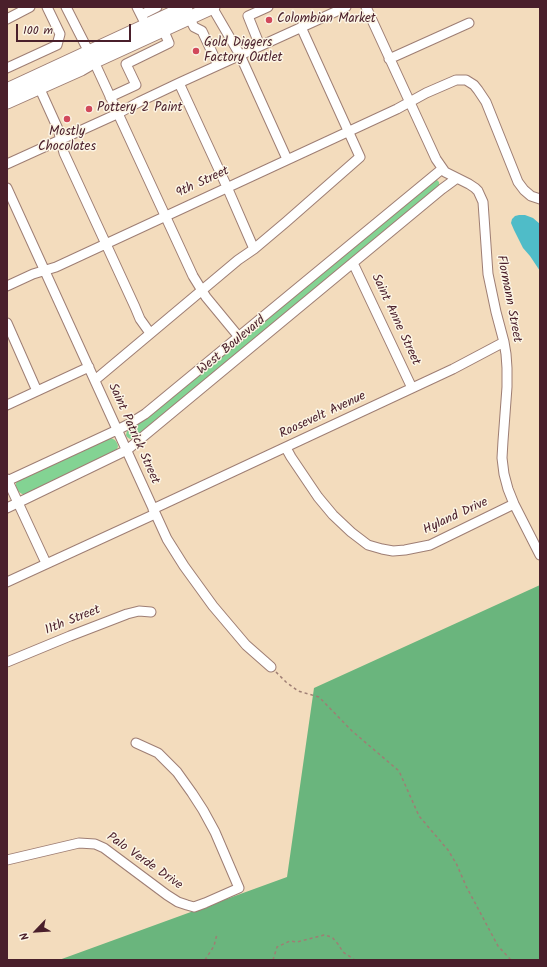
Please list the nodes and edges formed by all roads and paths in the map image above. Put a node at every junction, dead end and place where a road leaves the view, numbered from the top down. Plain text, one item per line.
1 (30, 7) edge
2 (48, 7) edge
3 (66, 7) edge
4 (157, 7) edge
5 (212, 7) edge
6 (268, 7) edge
7 (342, 8) edge
8 (369, 8) edge
9 (187, 12) edge
10 (141, 16) edge
11 (7, 19) edge
12 (468, 23) dead end
13 (301, 27) junction
14 (163, 29) junction
15 (260, 46) junction
16 (240, 55) junction
17 (91, 57) junction
18 (390, 59) junction
19 (218, 65) junction
20 (7, 68) edge
21 (179, 83) junction
22 (39, 87) junction
23 (7, 90) edge
24 (110, 98) junction
25 (7, 102) edge
26 (410, 102) junction
27 (117, 114) junction
28 (348, 131) junction
29 (61, 140) junction
30 (287, 159) junction
31 (7, 164) edge
32 (442, 169) junction
33 (457, 178) junction
34 (227, 187) junction
35 (7, 188) edge
36 (540, 199) edge
37 (165, 216) junction
38 (105, 243) junction
39 (254, 249) junction
40 (353, 263) junction
41 (45, 270) junction
42 (7, 286) edge
43 (201, 291) junction
44 (7, 323) edge
45 (150, 333) junction
46 (239, 337) junction
47 (504, 342) junction
48 (89, 367) junction
49 (95, 380) junction
50 (412, 388) junction
51 (37, 391) junction
52 (7, 405) edge
53 (117, 430) junction
54 (286, 448) junction
55 (126, 450) junction
56 (7, 481) edge
57 (18, 502) junction
58 (514, 504) junction
59 (7, 508) edge
60 (154, 512) junction
61 (540, 555) edge
62 (46, 564) junction
63 (7, 582) edge
64 (151, 612) dead end
65 (7, 662) edge
66 (271, 667) joint
67 (136, 743) dead end
68 (7, 860) edge
69 (217, 934) dead end
70 (205, 960) edge
71 (274, 960) edge
72 (355, 960) edge
73 (511, 960) edge

1 - 11 street
2 - 20 street
3 - 17 street
4 - 10 street
5 - 9 highway
5 - 16 street
6 - 15 street
7 - 13 street
8 - 18 street
9 - 10 highway
9 - 14 highway
9 - 19 street
10 - 17 highway
12 - 18 street
13 - 15 street
13 - 28 street
14 - 17 highway
14 - 24 street
15 - 16 street
16 - 19 street
16 - 30 street
17 - 22 highway
17 - 23 highway
17 - 24 street
18 - 26 street
19 - 21 street
21 - 27 street
21 - 34 street
22 - 25 highway
22 - 29 street
24 - 27 street
26 - 28 street, 9th Street
26 - 32 street
26 - 36 street, 9th Street
27 - 29 street
27 - 37 street
28 - 30 street, 9th Street
28 - 39 street
29 - 31 street
29 - 38 street
30 - 34 street, 9th Street
32 - 33 street, Flormann Street
32 - 46 street, West Boulevard
33 - 40 street, West Boulevard
33 - 47 street, Flormann Street
34 - 37 street, 9th Street
34 - 39 street
35 - 41 street, Saint Patrick Street
37 - 38 street, 9th Street
37 - 43 street
38 - 41 street, 9th Street
38 - 45 street
39 - 43 street
40 - 50 street, Saint Anne Street
40 - 55 street, West Boulevard
41 - 42 street, 9th Street
41 - 48 street, Saint Patrick Street
43 - 45 street
43 - 46 street
44 - 51 street
45 - 49 street
46 - 53 street, West Boulevard
47 - 50 street, Roosevelt Avenue
47 - 58 street, Flormann Street
48 - 49 street, Saint Patrick Street
48 - 51 street
49 - 53 street, Saint Patrick Street
50 - 54 street, Roosevelt Avenue
51 - 52 street
53 - 55 street, Saint Patrick Street
53 - 56 street, West Boulevard
54 - 58 street, Hyland Drive
54 - 60 street, Roosevelt Avenue
55 - 57 street, West Boulevard
55 - 60 street, Saint Patrick Street
56 - 57 street
57 - 59 street, West Boulevard
57 - 62 street
58 - 61 street, Flormann Street
60 - 62 street, Roosevelt Avenue
60 - 66 street, Saint Patrick Street
62 - 63 street, Roosevelt Avenue
64 - 65 street, 11th Street
66 - 73 path
67 - 68 street, Palo Verde Drive
69 - 70 path
71 - 72 path

